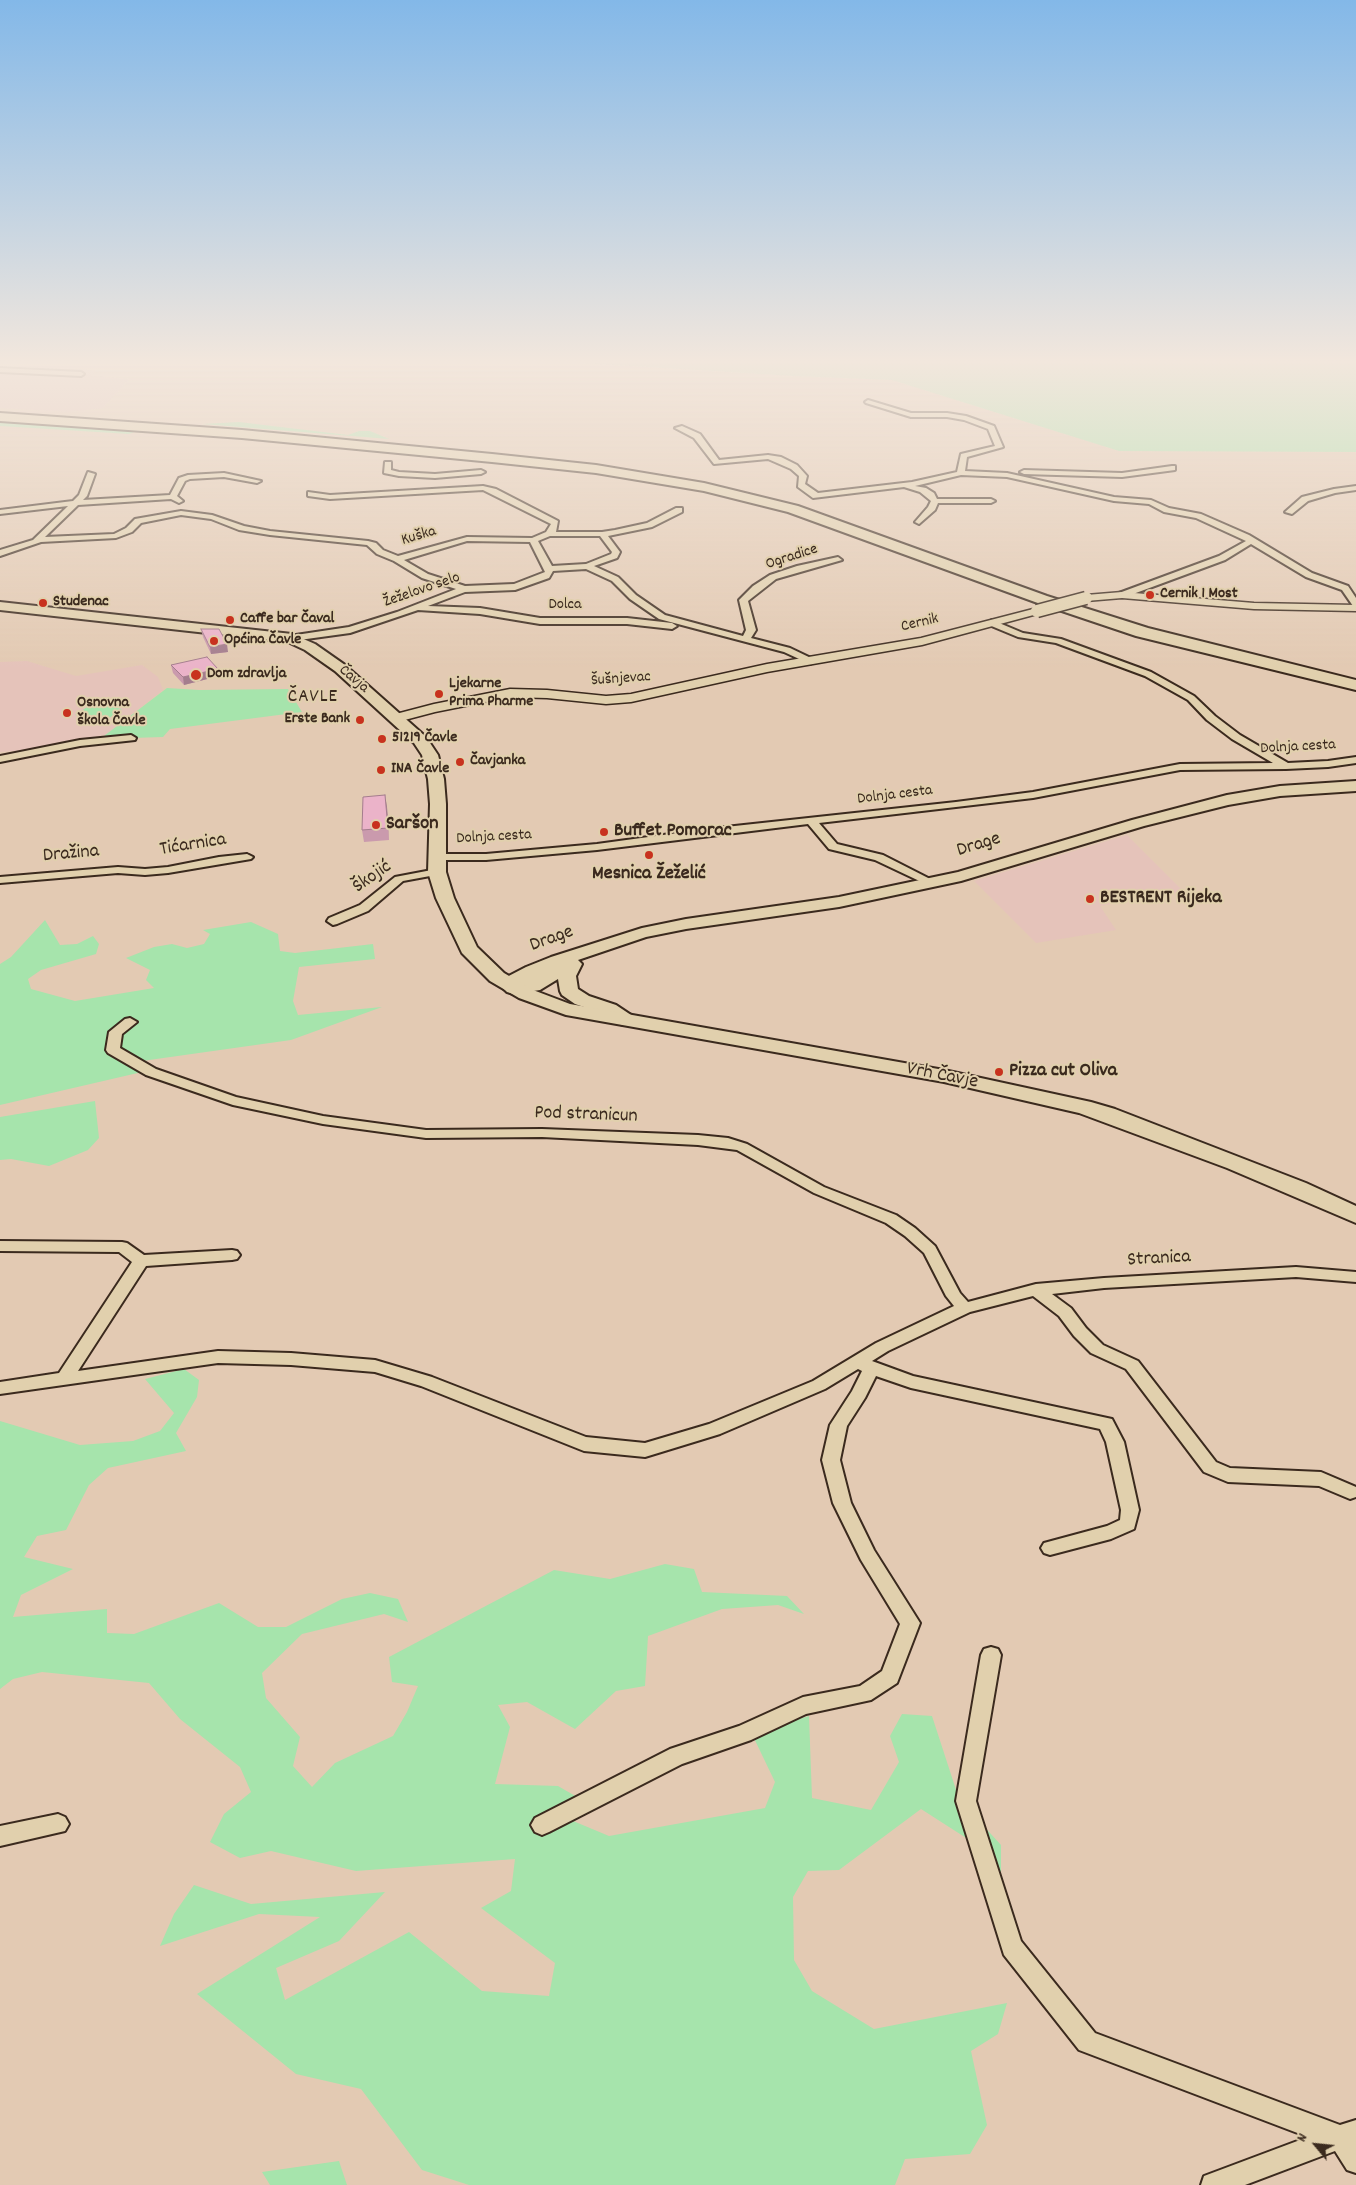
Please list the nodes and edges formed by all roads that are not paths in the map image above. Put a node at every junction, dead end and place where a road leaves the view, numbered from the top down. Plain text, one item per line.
1 (388, 465) edge
2 (480, 465) edge
3 (557, 465) edge
4 (600, 465) edge
5 (603, 465) edge
6 (790, 465) edge
7 (962, 465) edge
8 (609, 466) junction
9 (1172, 468) dead end
10 (481, 472) junction
11 (961, 473) junction
12 (91, 474) dead end
13 (1006, 475) junction
14 (257, 481) dead end
15 (902, 485) junction
16 (483, 488) junction
17 (1356, 488) edge
18 (311, 494) dead end
19 (174, 497) junction
20 (991, 500) dead end
21 (934, 501) junction
22 (75, 503) junction
23 (679, 510) dead end
24 (0, 512) edge
25 (1289, 512) dead end
26 (181, 513) junction
27 (919, 522) dead end
28 (549, 534) junction
29 (602, 534) junction
30 (532, 540) junction
31 (1251, 541) junction
32 (34, 542) junction
33 (0, 553) edge
34 (398, 559) junction
35 (838, 560) dead end
36 (587, 566) junction
37 (550, 569) junction
38 (1356, 583) edge
39 (1345, 588) junction
40 (464, 590) junction
41 (1122, 595) junction
42 (0, 606) edge
43 (1356, 606) edge
44 (412, 610) junction
45 (992, 623) junction
46 (718, 632) junction
47 (292, 638) junction
48 (745, 639) junction
49 (810, 661) junction
50 (1356, 677) edge
51 (1356, 685) edge
52 (393, 715) junction
53 (131, 738) dead end
54 (0, 759) edge
55 (1356, 760) edge
56 (1286, 766) junction
57 (1356, 786) edge
58 (812, 822) junction
59 (247, 858) dead end
60 (437, 865) junction
61 (145, 872) joint
62 (0, 880) edge
63 (930, 883) junction
64 (333, 921) dead end
65 (614, 943) junction
66 (573, 964) junction
67 (511, 986) junction
68 (624, 1020) junction
69 (130, 1022) dead end
70 (1356, 1215) edge
71 (2, 1248) edge
72 (232, 1255) dead end
73 (141, 1262) junction
74 (1356, 1277) edge
75 (1036, 1290) junction
76 (965, 1308) junction
77 (864, 1365) junction
78 (63, 1380) junction
79 (0, 1388) edge
80 (1350, 1492) dead end
81 (1050, 1548) dead end
82 (991, 1655) dead end
83 (58, 1824) dead end
84 (542, 1825) dead end
85 (0, 1836) edge
86 (1348, 2134) edge
87 (1356, 2161) edge
88 (1213, 2185) edge

1 - 10 street
2 - 10 street
3 - 51 highway
4 - 8 highway
5 - 8 highway
6 - 15 street
7 - 11 street
8 - 50 highway
9 - 13 street
10 - 16 street
11 - 13 street
11 - 15 street
12 - 22 street
13 - 31 street
14 - 19 street
15 - 21 street
16 - 18 street
16 - 28 street
17 - 25 street
19 - 22 street
19 - 26 street
20 - 21 street
21 - 27 street
22 - 24 street
22 - 32 street
23 - 29 street
26 - 32 street, Kuška
26 - 34 street, Kuška
28 - 29 street
28 - 30 street
29 - 36 street, Žeželovo selo
30 - 34 street, Kuška
30 - 37 street
31 - 39 street
31 - 41 street
32 - 33 street, Kuška
34 - 40 street, Kuška
35 - 48 street, Ogradice
36 - 37 street, Žeželovo selo
36 - 46 street, Žeželovo selo
37 - 40 street, Žeželovo selo
38 - 39 street
39 - 43 street
40 - 44 street, Žeželovo selo
41 - 43 street, Cernik
41 - 45 street, Cernik, bridge
42 - 47 main road, Čavja
44 - 46 street, Dolca
44 - 47 street, Žeželovo selo
45 - 49 street, Cernik
45 - 56 street
46 - 48 street, Žeželovo selo
47 - 52 main road, Čavja
48 - 49 street, Žeželovo selo
49 - 52 street, Šušnjevac
52 - 60 main road, Čavja
53 - 54 street
55 - 56 street, Dolnja cesta
56 - 58 street, Dolnja cesta
57 - 63 main road, Drage
58 - 60 street, Dolnja cesta
58 - 63 street
59 - 61 street, Tićarnica
60 - 64 street, Škojić
60 - 67 main road, Čavja
61 - 62 street, Dražina
63 - 65 main road, Drage
65 - 66 main road, Drage
65 - 67 main road, Drage
66 - 67 main road, Drage
66 - 68 main road
67 - 68 main road, Vrh Čavje
68 - 70 main road, Vrh Čavje
69 - 76 street, Pod stranicun
71 - 73 street
72 - 73 street
73 - 78 street
74 - 75 street, Stranica
75 - 76 street, Stranica
75 - 80 street
76 - 77 street, Stranica
77 - 78 street, Stranica
77 - 81 street
77 - 84 street
78 - 79 street, Stranica
82 - 86 street
83 - 85 street
86 - 87 street
86 - 88 street

